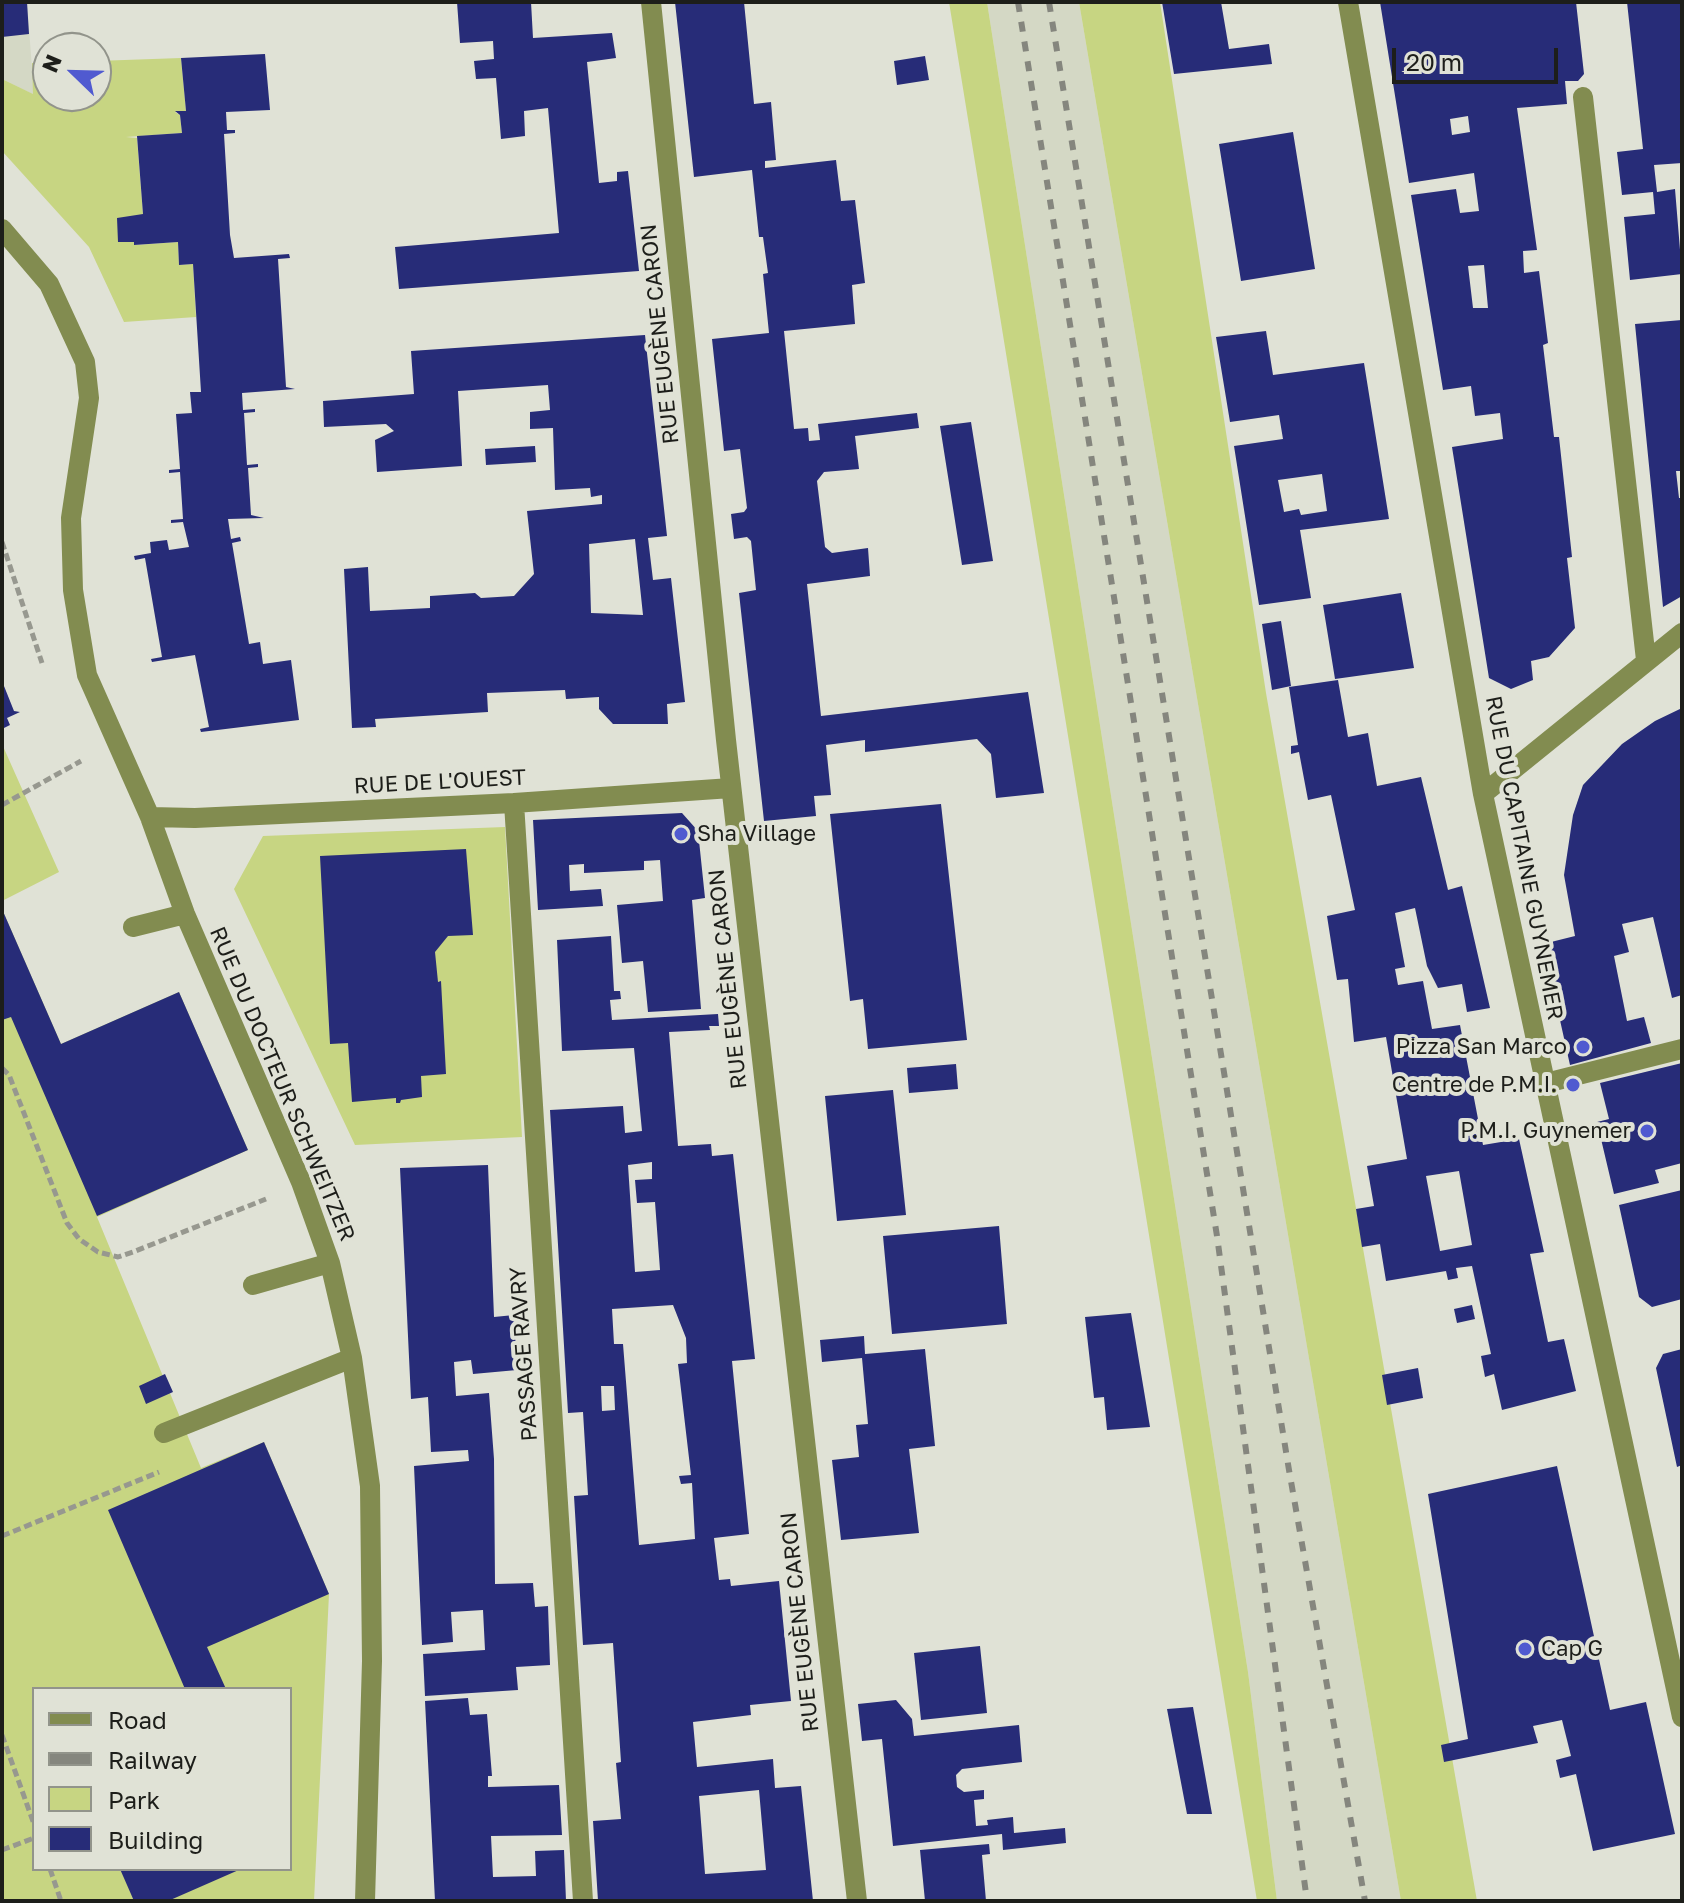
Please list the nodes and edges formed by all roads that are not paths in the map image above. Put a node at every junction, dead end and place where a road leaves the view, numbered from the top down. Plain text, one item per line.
1 (651, 2) edge
2 (1348, 2) edge
3 (1583, 97) dead end
4 (2, 229) edge
5 (1682, 633) edge
6 (1646, 660) junction
7 (731, 788) junction
8 (1483, 794) junction
9 (514, 803) junction
10 (150, 817) junction
11 (185, 914) junction
12 (133, 927) dead end
13 (1682, 1049) edge
14 (1546, 1083) junction
15 (330, 1263) junction
16 (253, 1285) dead end
17 (352, 1358) junction
18 (164, 1433) dead end
19 (1682, 1717) edge
20 (365, 1901) edge
21 (583, 1901) edge
22 (857, 1901) edge

1 - 7 street, RUE EUGÈNE CARON
2 - 8 street, RUE DU CAPITAINE GUYNEMER
3 - 6 street
4 - 10 street, RUE DU DOCTEUR SCHWEITZER
5 - 6 street
6 - 8 street
7 - 9 street, RUE DE L'OUEST
7 - 22 street, RUE EUGÈNE CARON
8 - 14 street, RUE DU CAPITAINE GUYNEMER
9 - 10 street, RUE DE L'OUEST
9 - 21 street, PASSAGE RAVRY
10 - 11 street, RUE DU DOCTEUR SCHWEITZER
11 - 12 street
11 - 15 street, RUE DU DOCTEUR SCHWEITZER
13 - 14 street
14 - 19 street, RUE DU CAPITAINE GUYNEMER
15 - 16 street
15 - 17 street, RUE DU DOCTEUR SCHWEITZER
17 - 18 street
17 - 20 street, RUE DU DOCTEUR SCHWEITZER

